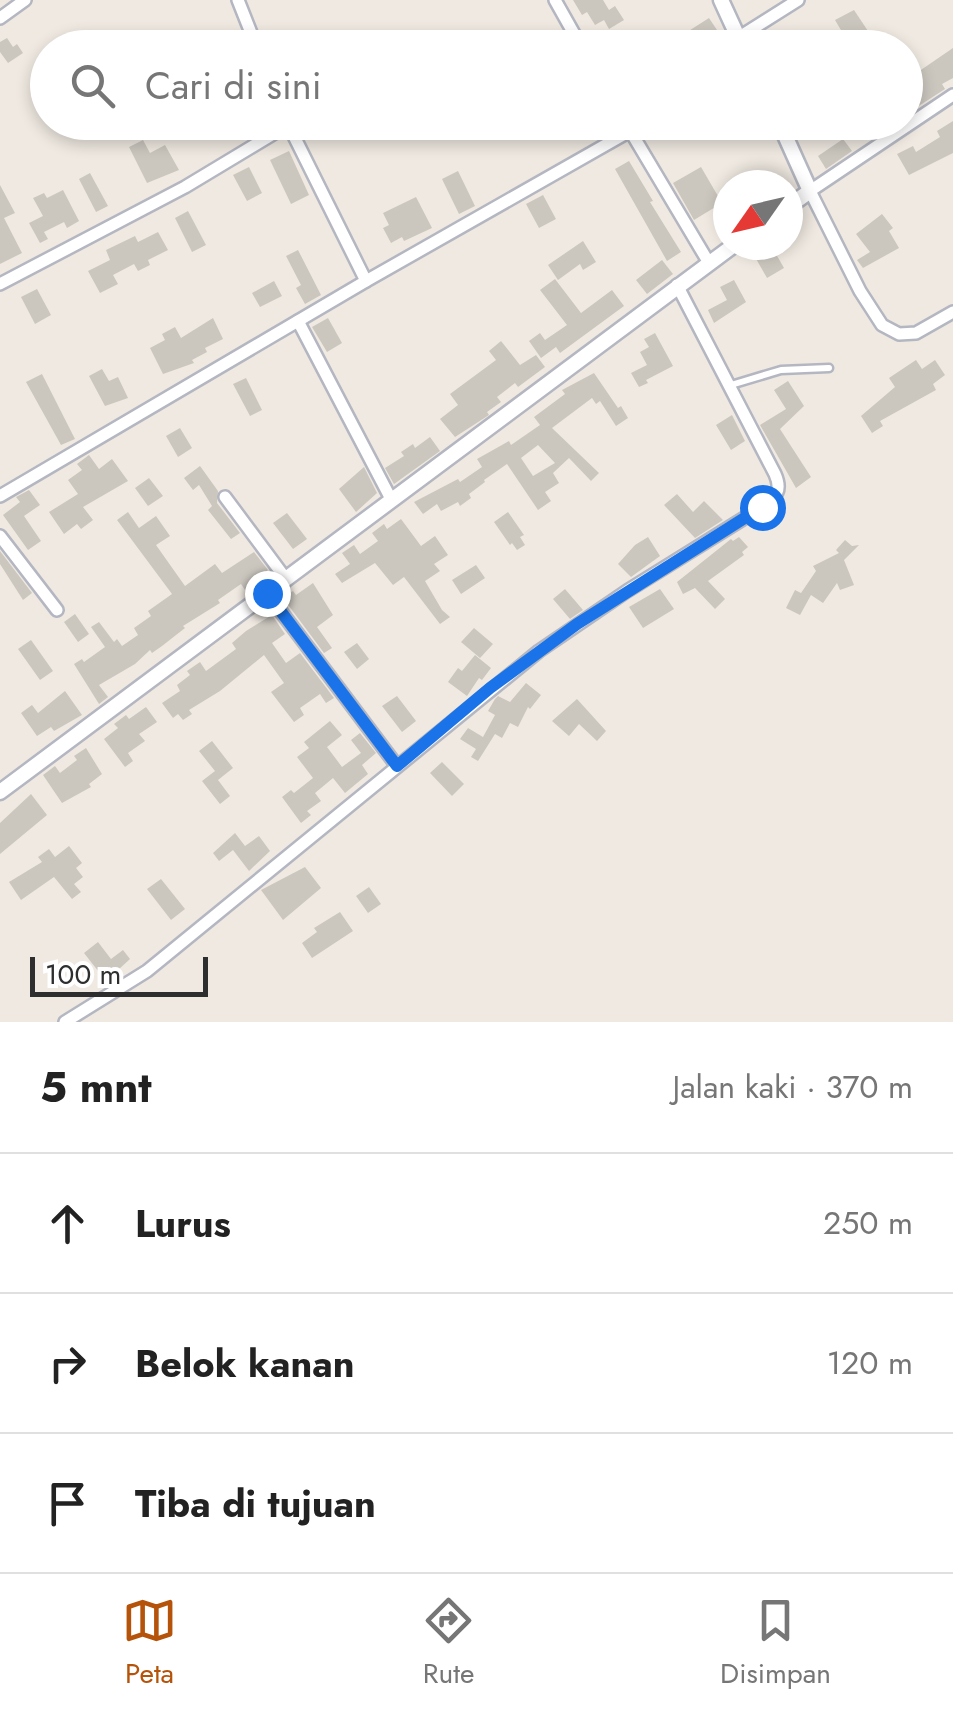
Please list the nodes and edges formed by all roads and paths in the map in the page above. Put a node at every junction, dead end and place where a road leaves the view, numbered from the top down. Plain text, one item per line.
1 (25, 0) edge
2 (238, 0) edge
3 (554, 0) edge
4 (721, 0) edge
5 (798, 0) edge
6 (0, 18) edge
7 (250, 30) edge
8 (572, 30) edge
9 (735, 30) edge
10 (757, 30) edge
11 (953, 95) edge
12 (923, 115) edge
13 (262, 140) edge
14 (296, 140) edge
15 (606, 140) edge
16 (636, 140) edge
17 (787, 140) edge
18 (887, 140) edge
19 (810, 192) junction
20 (803, 197) edge
21 (713, 260) edge
22 (708, 263) junction
23 (366, 281) junction
24 (0, 284) edge
25 (677, 285) junction
26 (953, 312) edge
27 (298, 321) junction
28 (830, 368) dead end
29 (729, 385) junction
30 (0, 496) edge
31 (225, 497) dead end
32 (391, 499) junction
33 (0, 536) edge
34 (286, 579) junction
35 (267, 593) junction
36 (57, 610) dead end
37 (397, 766) junction
38 (0, 792) edge
39 (65, 1022) edge

1 - 6 street
2 - 7 street
3 - 8 street
4 - 9 street
5 - 10 street
11 - 12 street
13 - 24 street
14 - 23 street
15 - 23 street
16 - 22 street
17 - 19 street
18 - 19 street
19 - 20 street
19 - 26 street
21 - 22 street
22 - 25 street
23 - 27 street
25 - 29 street
25 - 32 street
27 - 30 street
27 - 32 street
28 - 29 lane
29 - 37 street
31 - 34 street
32 - 34 street
33 - 36 street
34 - 35 street
35 - 37 street
35 - 38 street
37 - 39 street

